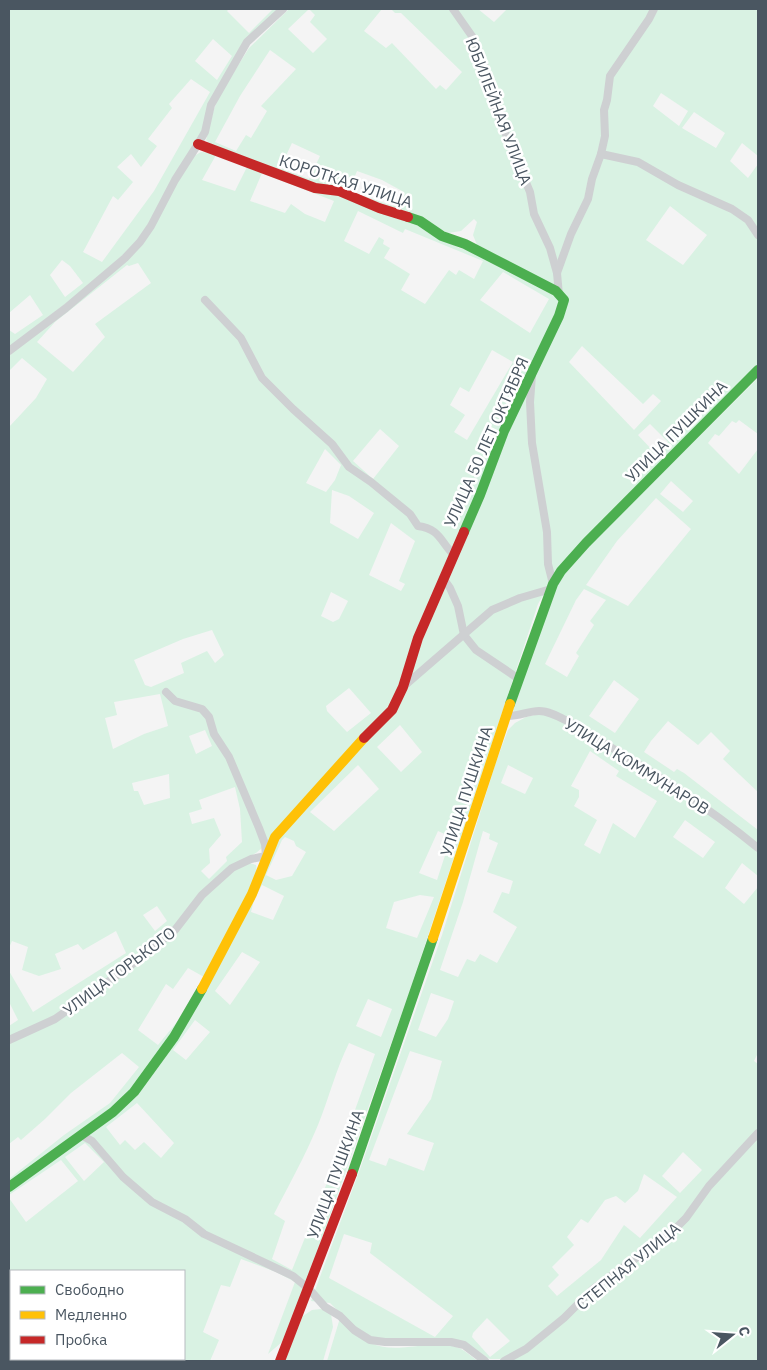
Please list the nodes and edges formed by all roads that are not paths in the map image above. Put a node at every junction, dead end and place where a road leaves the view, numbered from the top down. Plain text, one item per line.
1 (283, 9) edge
2 (453, 9) edge
3 (654, 9) edge
4 (198, 144) junction
5 (601, 154) junction
6 (758, 235) edge
7 (557, 273) junction
8 (559, 294) junction
9 (205, 300) dead end
10 (9, 351) edge
11 (758, 370) edge
12 (532, 374) junction
13 (453, 554) junction
14 (443, 578) junction
15 (552, 586) junction
16 (464, 635) junction
17 (519, 679) junction
18 (403, 687) junction
19 (166, 692) dead end
20 (506, 716) junction
21 (758, 848) edge
22 (266, 856) junction
23 (9, 1040) edge
24 (758, 1133) edge
25 (81, 1135) junction
26 (9, 1187) edge
27 (309, 1289) junction
28 (280, 1361) edge
29 (485, 1361) edge
30 (504, 1361) edge

1 - 4 street
2 - 7 street, ЮБИЛЕЙНАЯ УЛИЦА
3 - 5 street, УЛИЦА 50 ЛЕТ ОКТЯБРЯ
4 - 8 street, КОРОТКАЯ УЛИЦА
4 - 10 street
5 - 6 street
5 - 7 street, УЛИЦА 50 ЛЕТ ОКТЯБРЯ
7 - 8 street, УЛИЦА 50 ЛЕТ ОКТЯБРЯ
8 - 12 street, УЛИЦА 50 ЛЕТ ОКТЯБРЯ
9 - 13 street
11 - 15 street, УЛИЦА ПУШКИНА
12 - 13 street, УЛИЦА 50 ЛЕТ ОКТЯБРЯ
12 - 15 street
13 - 14 street, УЛИЦА 50 ЛЕТ ОКТЯБРЯ
14 - 16 street
14 - 18 street, УЛИЦА 50 ЛЕТ ОКТЯБРЯ
15 - 16 street
15 - 17 street, УЛИЦА ПУШКИНА
16 - 17 street
16 - 18 street
17 - 20 street, УЛИЦА ПУШКИНА
18 - 22 street, УЛИЦА 50 ЛЕТ ОКТЯБРЯ
19 - 22 street
20 - 21 street, УЛИЦА КОММУНАРОВ
20 - 27 street, УЛИЦА ПУШКИНА
22 - 23 street, УЛИЦА ГОРЬКОГО
22 - 25 street, УЛИЦА 50 ЛЕТ ОКТЯБРЯ
24 - 30 street, СТЕПНАЯ УЛИЦА
25 - 26 street, УЛИЦА 50 ЛЕТ ОКТЯБРЯ
25 - 27 street
27 - 28 street, УЛИЦА ПУШКИНА
27 - 29 street

